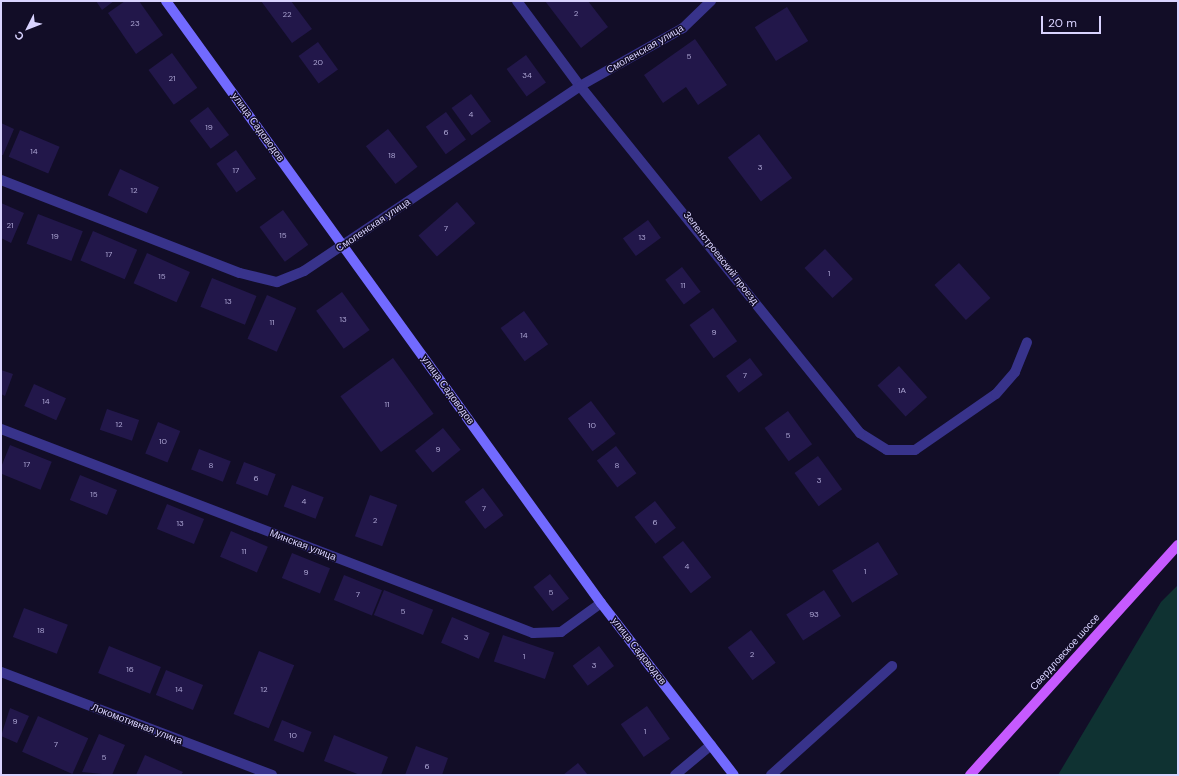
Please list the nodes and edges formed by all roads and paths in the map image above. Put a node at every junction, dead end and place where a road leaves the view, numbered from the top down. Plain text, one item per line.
1 (166, 1) edge
2 (517, 1) edge
3 (712, 1) edge
4 (580, 86) junction
5 (1, 180) edge
6 (344, 244) junction
7 (1027, 342) dead end
8 (1, 429) edge
9 (1178, 545) edge
10 (601, 603) junction
11 (892, 666) dead end
12 (1, 672) edge
13 (711, 744) junction
14 (684, 772) edge
15 (272, 775) edge
16 (676, 775) edge
17 (734, 775) edge
18 (771, 775) edge
19 (970, 775) edge

1 - 6 main road, улица Садоводов
2 - 4 street, Зеленстроевский проезд
3 - 4 street, Смоленская улица
4 - 6 street, Смоленская улица
4 - 7 street, Зеленстроевский проезд
5 - 6 street, Смоленская улица
6 - 10 main road, улица Садоводов
8 - 10 street, Минская улица
9 - 19 main road, Свердловское шоссе
10 - 13 main road, улица Садоводов
11 - 18 street
12 - 15 street, Локомотивная улица
13 - 14 street
13 - 17 main road, улица Садоводов
14 - 16 street

